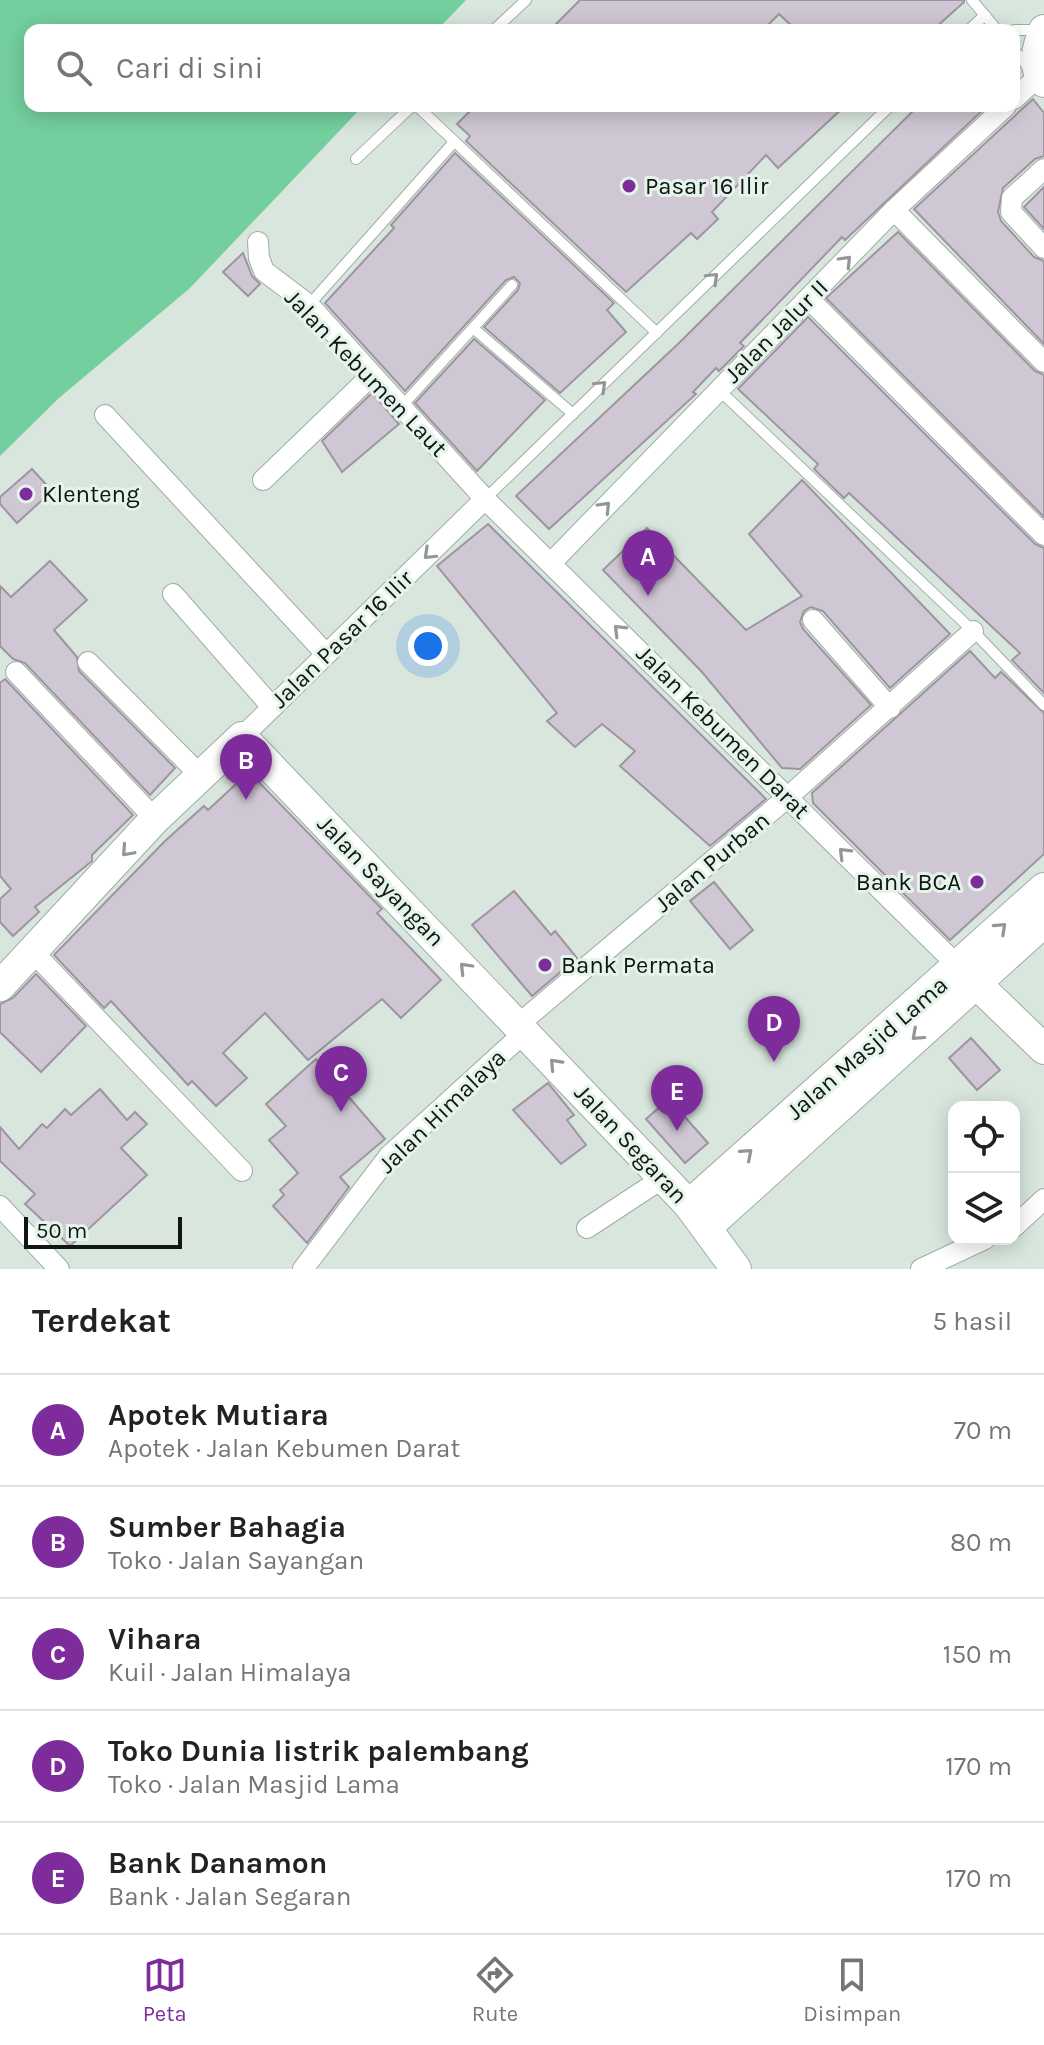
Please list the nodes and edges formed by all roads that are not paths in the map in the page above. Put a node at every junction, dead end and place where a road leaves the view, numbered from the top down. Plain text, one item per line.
1 (526, 0) edge
2 (972, 0) edge
3 (985, 15) junction
4 (500, 24) edge
5 (975, 24) edge
6 (992, 24) edge
7 (1020, 30) edge
8 (1044, 30) edge
9 (1020, 56) edge
10 (1042, 79) edge
11 (1020, 95) edge
12 (408, 112) edge
13 (421, 112) edge
14 (884, 112) edge
15 (1000, 112) edge
16 (453, 143) junction
17 (356, 159) dead end
18 (1044, 169) edge
19 (894, 210) junction
20 (258, 242) dead end
21 (1044, 248) edge
22 (512, 285) dead end
23 (809, 299) junction
24 (309, 305) junction
25 (473, 328) junction
26 (657, 333) junction
27 (1044, 362) edge
28 (372, 375) junction
29 (718, 389) junction
30 (401, 407) junction
31 (573, 414) junction
32 (105, 415) dead end
33 (263, 480) dead end
34 (485, 499) junction
35 (1044, 535) edge
36 (551, 563) junction
37 (173, 594) dead end
38 (813, 620) dead end
39 (973, 631) junction
40 (326, 654) junction
41 (88, 662) dead end
42 (16, 672) dead end
43 (1044, 705) edge
44 (272, 707) junction
45 (890, 708) junction
46 (242, 737) junction
47 (202, 777) junction
48 (788, 797) junction
49 (155, 819) junction
50 (1044, 888) edge
51 (1044, 922) edge
52 (34, 953) junction
53 (967, 975) junction
54 (1, 985) edge
55 (522, 1028) junction
56 (1044, 1049) edge
57 (242, 1171) dead end
58 (663, 1178) junction
59 (1044, 1199) edge
60 (0, 1206) edge
61 (698, 1216) junction
62 (1020, 1221) edge
63 (587, 1228) dead end
64 (972, 1245) edge
65 (59, 1269) edge
66 (303, 1269) edge
67 (736, 1269) edge
68 (921, 1269) edge

1 - 4 lane
2 - 3 lane
3 - 5 lane
3 - 6 lane
7 - 8 lane
8 - 10 street
9 - 10 lane
10 - 11 street
12 - 17 lane
13 - 16 lane
26 -> 14 lane
15 - 19 street, Jalan Jalur II
16 - 24 lane
16 - 26 lane
18 - 21 street
23 -> 19 street, Jalan Jalur II
19 - 27 street
20 - 24 street, Jalan Kebumen Laut
22 - 25 lane
23 - 29 street, Jalan Jalur II
23 - 35 street
24 - 28 street, Jalan Kebumen Laut
25 - 30 lane
25 - 31 lane
31 -> 26 lane
28 - 30 street, Jalan Kebumen Laut
28 - 33 street
36 -> 29 street, Jalan Jalur II
29 - 39 lane
30 - 34 street, Jalan Kebumen Laut
31 - 34 lane
32 - 40 street
34 - 36 street, Jalan Kebumen Darat
34 -> 40 street, Jalan Pasar 16 Ilir
48 -> 36 street, Jalan Kebumen Darat
37 - 44 street
38 - 45 street
39 - 43 lane
39 - 45 street, Jalan Purban
40 - 44 street, Jalan Pasar 16 Ilir
41 - 47 street
42 - 49 street
44 - 46 street, Jalan Pasar 16 Ilir
45 - 48 street, Jalan Purban
46 - 47 street, Jalan Pasar 16 Ilir
55 -> 46 street, Jalan Sayangan
47 - 49 street, Jalan Pasar 16 Ilir
53 -> 48 street, Jalan Kebumen Darat
48 - 55 street, Jalan Purban
49 -> 52 street, Jalan Pasar 16 Ilir
53 -> 50 street, Jalan Masjid Lama
51 - 53 street
52 - 54 street, Jalan Pasar 16 Ilir
52 - 57 street
53 - 56 street
53 - 61 street, Jalan Masjid Lama
58 -> 55 street, Jalan Segaran
55 - 66 street, Jalan Himalaya
58 - 61 street, Jalan Segaran
58 - 63 street
59 - 62 street
60 - 65 street
61 - 67 street, Jalan Segaran
64 - 68 street

